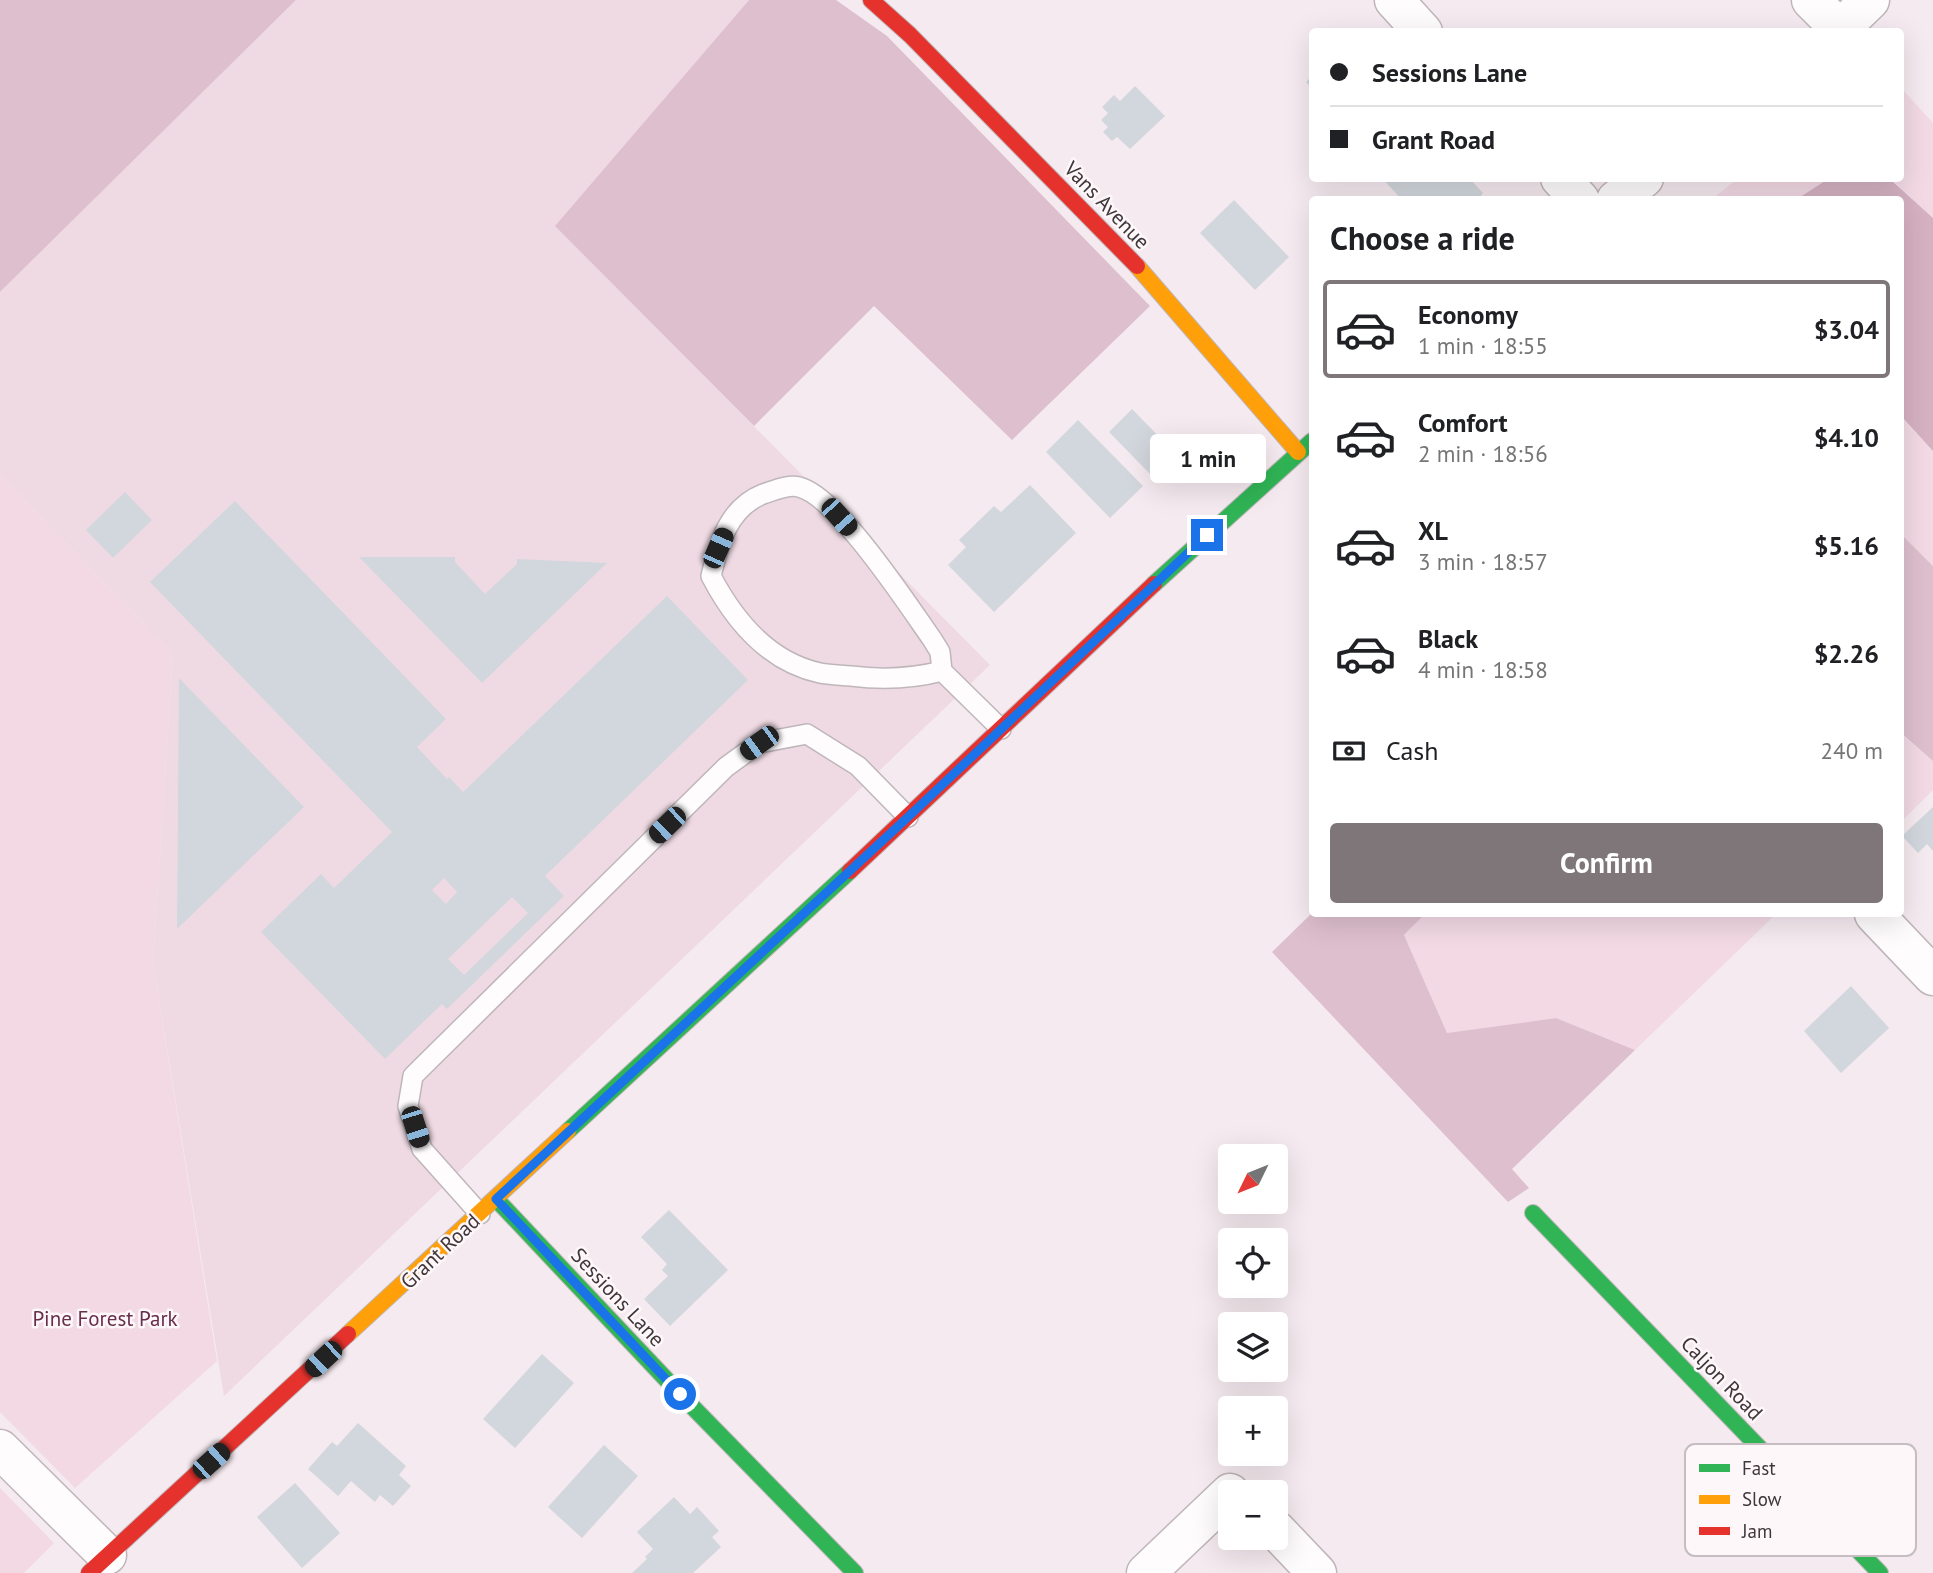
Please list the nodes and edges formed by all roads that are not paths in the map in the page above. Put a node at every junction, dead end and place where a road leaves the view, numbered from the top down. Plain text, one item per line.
1 (871, 0) edge
2 (1394, 0) edge
3 (1811, 0) edge
4 (1870, 0) edge
5 (1419, 28) edge
6 (1836, 28) edge
7 (1840, 28) edge
8 (1564, 182) edge
9 (1639, 182) edge
10 (1576, 196) edge
11 (1621, 196) edge
12 (1309, 443) edge
13 (1298, 452) junction
14 (942, 671) junction
15 (1001, 729) junction
16 (908, 817) junction
17 (1877, 917) edge
18 (1933, 976) edge
19 (496, 1199) junction
20 (1534, 1213) dead end
21 (480, 1214) junction
22 (1756, 1444) edge
23 (0, 1449) edge
24 (1218, 1505) edge
25 (1288, 1543) edge
26 (1864, 1556) edge
27 (98, 1564) edge
28 (856, 1573) edge
29 (1146, 1573) edge
30 (1317, 1573) edge
31 (1880, 1573) edge

1 - 13 street, Vans Avenue
2 - 5 street
3 - 6 street
4 - 7 street
8 - 10 street
9 - 11 street
12 - 13 street, Grant Road
13 - 15 street, Grant Road
14 - 14 lane
14 - 15 lane
15 - 16 street, Grant Road
16 - 19 street, Grant Road
16 - 21 lane
17 - 18 street
19 - 21 street, Grant Road
19 - 28 street, Sessions Lane
20 - 22 street, Caljon Road
21 - 27 street, Grant Road
23 - 27 street
24 - 29 street
25 - 30 street
26 - 31 street, Caljon Road

